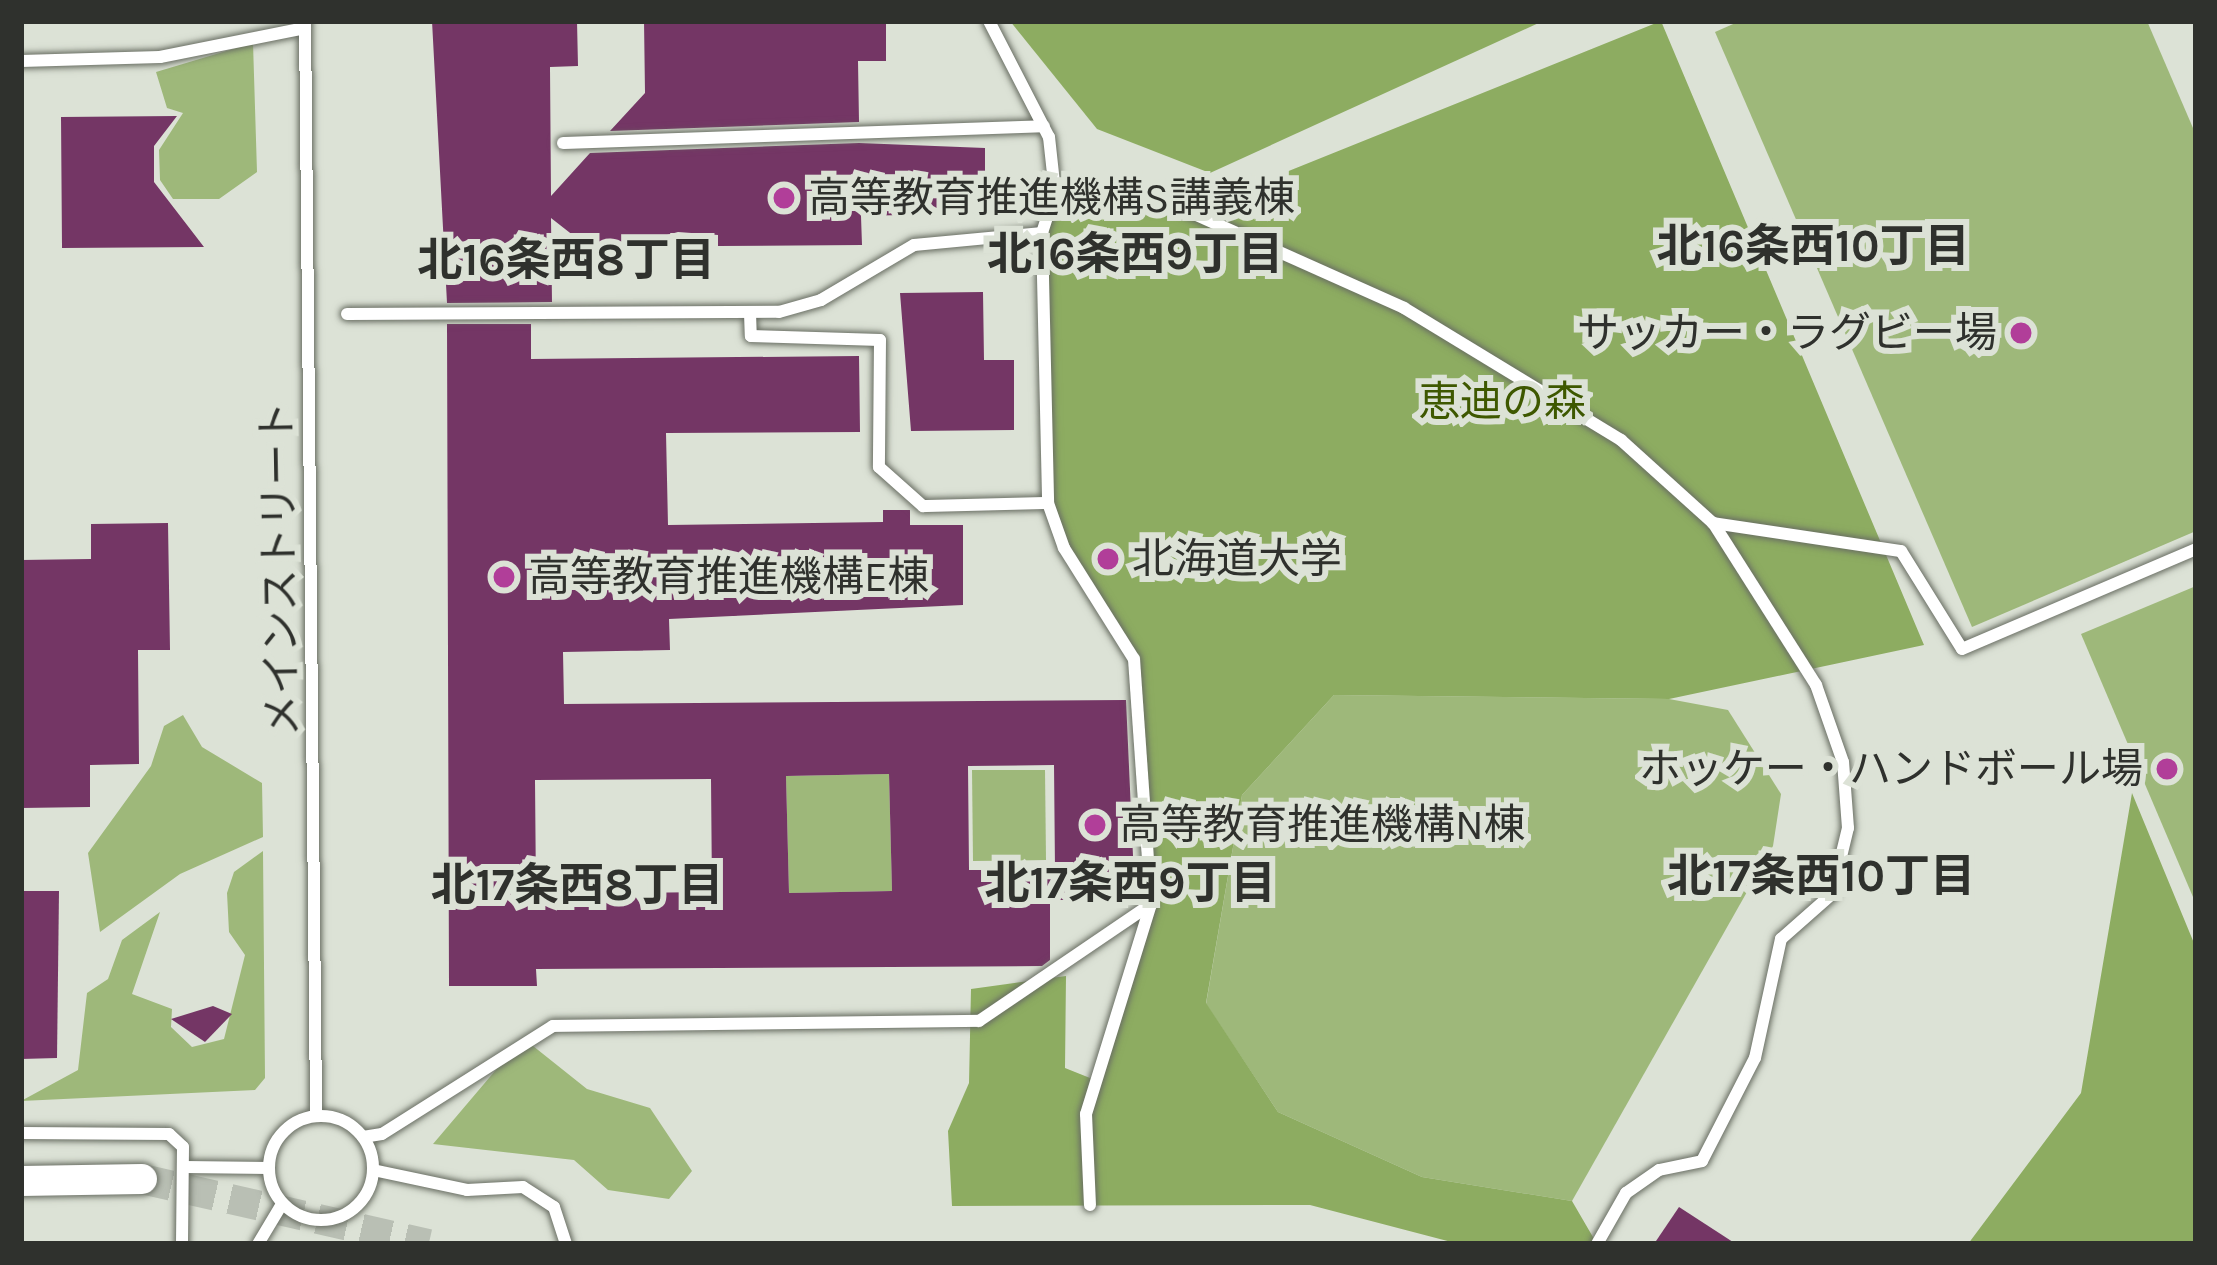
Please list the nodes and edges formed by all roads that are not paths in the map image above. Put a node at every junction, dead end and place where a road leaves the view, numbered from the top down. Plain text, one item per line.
1 (988, 21) edge
2 (305, 24) edge
3 (21, 61) edge
4 (1043, 127) junction
5 (563, 143) dead end
6 (1055, 192) junction
7 (1042, 233) junction
8 (750, 313) junction
9 (347, 314) dead end
10 (1048, 502) junction
11 (1713, 524) junction
12 (2196, 549) edge
13 (1151, 904) junction
14 (316, 1116) junction
15 (21, 1133) edge
16 (363, 1137) junction
17 (185, 1168) junction
18 (268, 1168) junction
19 (373, 1170) junction
20 (142, 1179) tunnel mouth
21 (21, 1181) edge
22 (282, 1204) junction
23 (1090, 1205) dead end
24 (182, 1244) edge
25 (258, 1244) edge
26 (566, 1244) edge
27 (1597, 1244) edge

1 - 4 lane
2 - 3 lane
2 - 14 lane, メインストリート
4 - 5 lane
4 - 6 lane
6 - 7 lane
6 - 11 lane
7 - 8 lane
7 - 10 lane
8 - 9 lane
8 - 10 lane
10 - 13 lane
11 - 12 lane
11 - 27 lane
13 - 16 lane
13 - 23 lane
14 - 16 lane
14 - 18 lane
15 - 17 lane
16 - 19 lane
17 - 18 lane
17 - 24 lane
18 - 22 lane
19 - 22 lane
19 - 26 lane
20 - 21 street
22 - 25 lane

